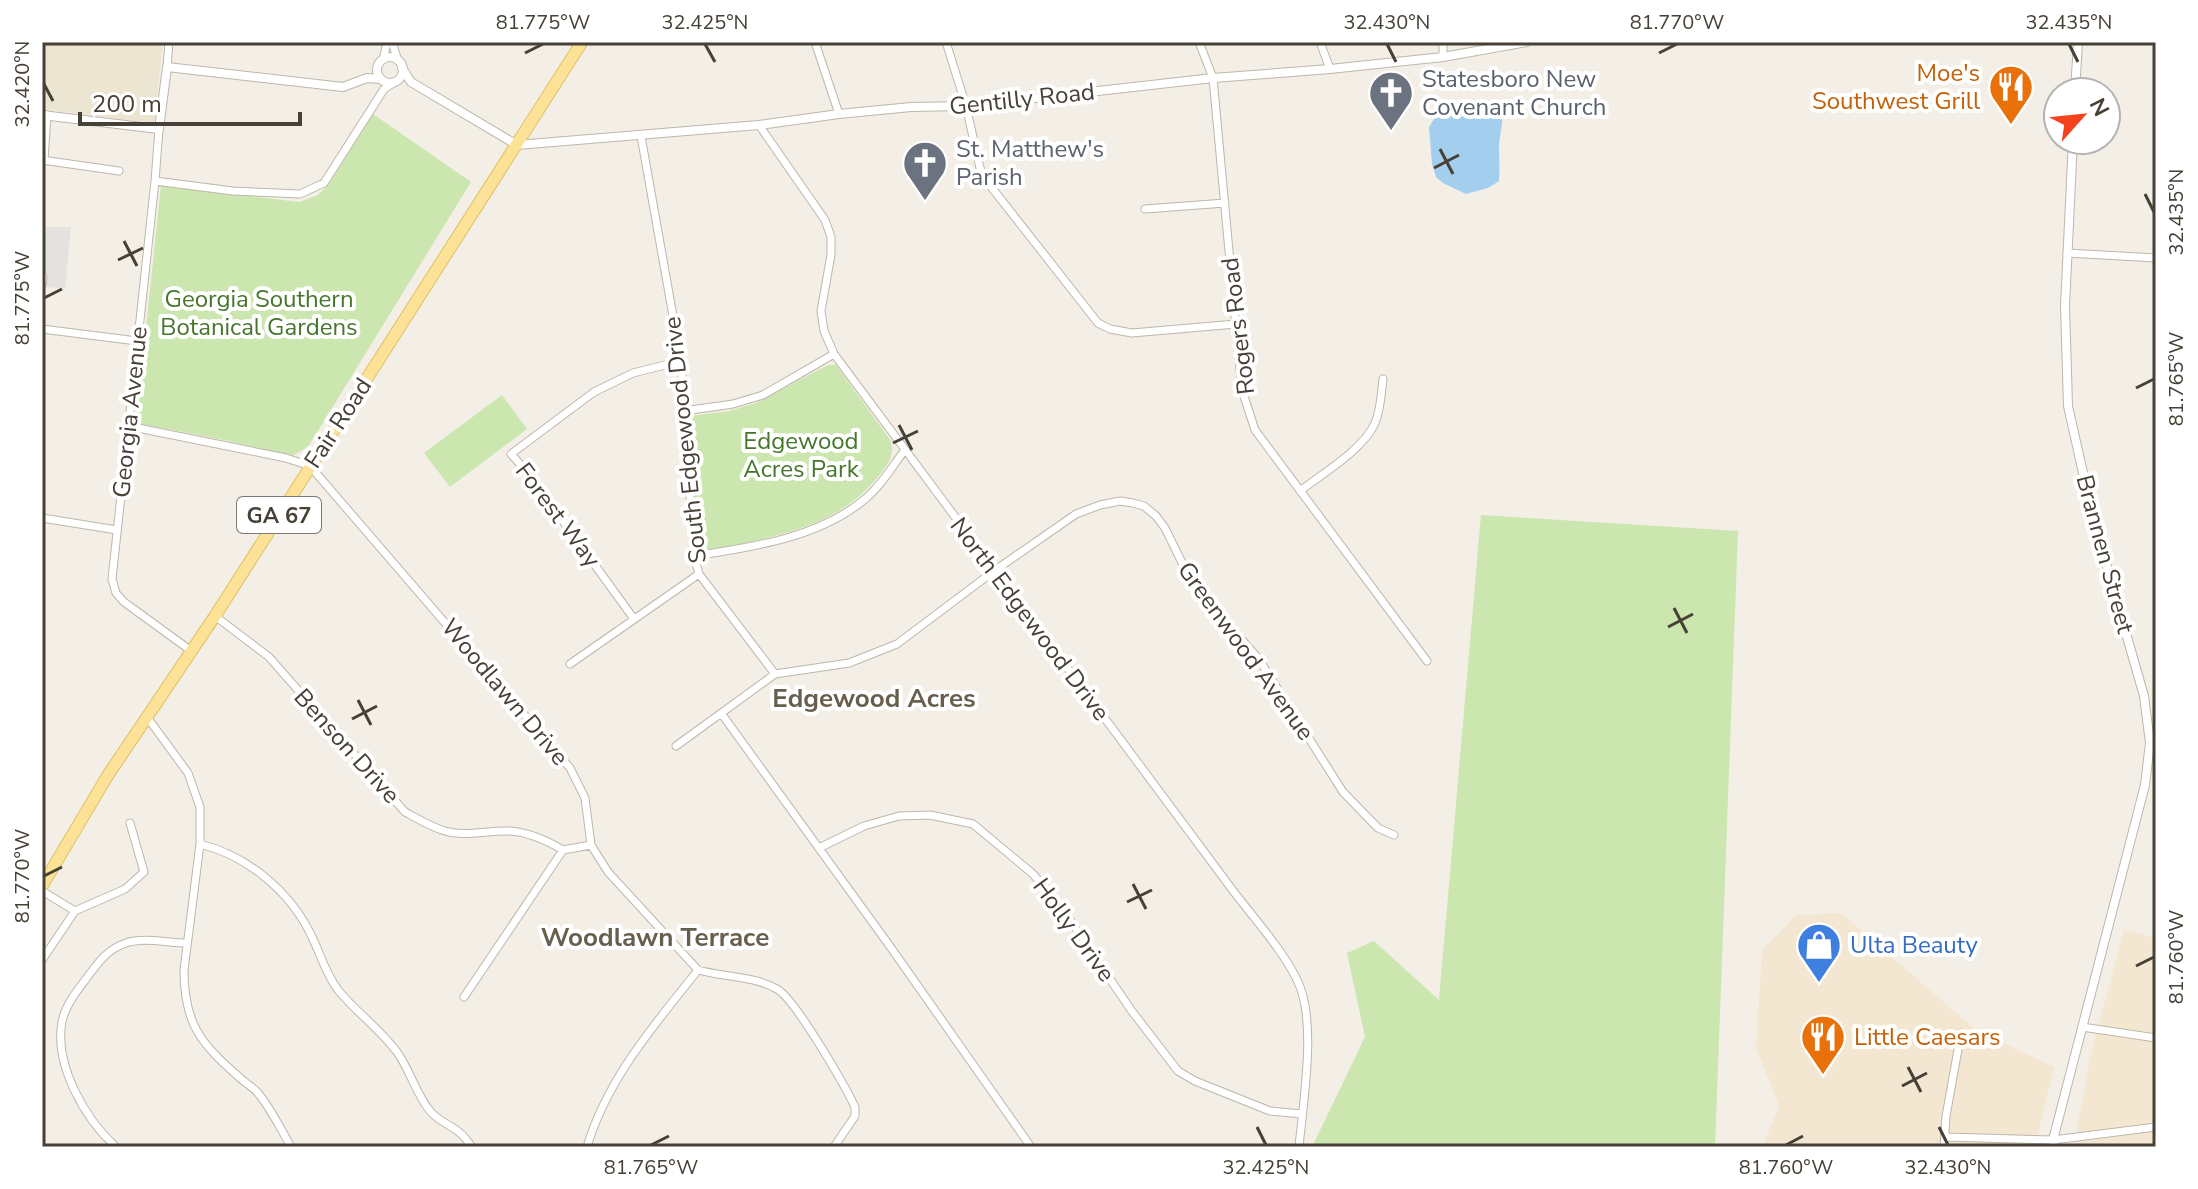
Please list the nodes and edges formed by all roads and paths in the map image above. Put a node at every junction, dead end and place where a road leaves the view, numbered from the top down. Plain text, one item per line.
1 (169, 42) edge
2 (390, 42) edge
3 (815, 42) edge
4 (946, 42) edge
5 (1199, 42) edge
6 (1320, 42) edge
7 (1443, 42) edge
8 (1527, 42) edge
9 (2078, 42) edge
10 (579, 43) edge
11 (1443, 57) junction
12 (381, 62) junction
13 (400, 64) junction
14 (167, 67) junction
15 (1330, 69) junction
16 (2076, 76) edge
17 (367, 78) junction
18 (1213, 78) junction
19 (397, 81) junction
20 (411, 82) junction
21 (382, 83) junction
22 (966, 106) junction
23 (839, 114) junction
24 (44, 115) edge
25 (759, 125) junction
26 (159, 129) junction
27 (641, 136) junction
28 (517, 145) junction
29 (2072, 156) edge
30 (43, 160) edge
31 (119, 171) dead end
32 (155, 181) junction
33 (1225, 203) junction
34 (1145, 209) dead end
35 (2067, 253) junction
36 (2156, 258) edge
37 (43, 277) edge
38 (42, 285) edge
39 (1236, 324) junction
40 (42, 329) edge
41 (137, 341) junction
42 (834, 354) junction
43 (681, 361) junction
44 (1383, 379) dead end
45 (684, 411) junction
46 (128, 426) junction
47 (904, 451) junction
48 (310, 466) junction
49 (1300, 491) junction
50 (42, 518) edge
51 (117, 530) junction
52 (694, 556) junction
53 (994, 571) junction
54 (699, 574) junction
55 (215, 616) junction
56 (634, 619) junction
57 (190, 650) junction
58 (1427, 661) dead end
59 (570, 664) dead end
60 (775, 674) junction
61 (721, 713) junction
62 (147, 717) junction
63 (676, 746) dead end
64 (130, 823) dead end
65 (1394, 835) dead end
66 (200, 844) junction
67 (591, 845) junction
68 (819, 848) junction
69 (563, 850) junction
70 (42, 888) edge
71 (75, 911) junction
72 (187, 943) junction
73 (42, 960) edge
74 (698, 970) junction
75 (464, 997) dead end
76 (2082, 1027) junction
77 (1961, 1033) dead end
78 (2156, 1038) edge
79 (1302, 1114) junction
80 (2156, 1127) edge
81 (1945, 1137) junction
82 (2054, 1144) edge
83 (116, 1147) edge
84 (291, 1147) edge
85 (472, 1147) edge
86 (587, 1147) edge
87 (834, 1147) edge
88 (1031, 1147) edge
89 (1299, 1147) edge
90 (1944, 1147) edge

1 - 14 street, Georgia Avenue
2 - 12 street
2 - 13 street
3 - 23 street
4 - 22 street
5 - 18 street, Rogers Road
6 - 15 street
7 - 11 street
8 - 11 street, Gentilly Road
9 - 16 street
10 - 28 main road, Fair Road / GA 67
11 - 15 street, Gentilly Road
12 - 13 street
12 - 17 street
12 - 21 street
13 - 19 street
13 - 20 street
14 - 17 street
14 - 26 street, Georgia Avenue
15 - 18 street, Gentilly Road
17 - 21 street
18 - 22 street, Gentilly Road
18 - 33 street, Rogers Road
19 - 20 street
19 - 21 street
20 - 28 street
21 - 32 street
22 - 23 street, Gentilly Road
22 - 39 street
23 - 25 street, Gentilly Road
24 - 26 street
24 - 30 street
25 - 27 street, Gentilly Road
25 - 42 street, North Edgewood Drive
26 - 32 street, Georgia Avenue
27 - 28 street, Gentilly Road
27 - 43 street, South Edgewood Drive
28 - 48 main road, Fair Road / GA 67
29 - 35 street, Brannen Street
30 - 31 street
32 - 41 street, Georgia Avenue
33 - 34 street
33 - 39 street, Rogers Road
35 - 36 street
35 - 76 street, Brannen Street
37 - 38 street
39 - 49 street, Rogers Road
40 - 41 street
41 - 46 street, Georgia Avenue
42 - 45 street
42 - 47 street, North Edgewood Drive
43 - 45 street, South Edgewood Drive
43 - 56 street, Forest Way
44 - 49 street
45 - 52 street, South Edgewood Drive
46 - 48 street
46 - 51 street, Georgia Avenue
47 - 52 street
47 - 53 street, North Edgewood Drive
48 - 55 main road, Fair Road / GA 67
48 - 67 street, Woodlawn Drive
49 - 58 street, Rogers Road
50 - 51 street
51 - 57 street, Georgia Avenue
52 - 54 street, South Edgewood Drive
53 - 60 street, Greenwood Avenue
53 - 65 street, Greenwood Avenue
53 - 79 street, North Edgewood Drive
54 - 56 street
54 - 60 street, South Edgewood Drive
55 - 57 main road, Fair Road / GA 67
55 - 69 street, Benson Drive
56 - 59 street
57 - 62 main road, Fair Road / GA 67
60 - 61 street, Greenwood Avenue
61 - 63 street, Greenwood Avenue
61 - 68 street
62 - 66 street
62 - 70 main road, Fair Road / GA 67
64 - 71 street
66 - 72 street
66 - 85 street
67 - 69 street
67 - 74 street, Woodlawn Drive
68 - 79 street, Holly Drive
68 - 88 street
69 - 75 street
70 - 71 street
71 - 73 street
72 - 83 street
72 - 84 street
74 - 86 street
74 - 87 street
76 - 78 street
76 - 82 street, Brannen Street
77 - 81 street
79 - 89 street
80 - 82 street
81 - 82 street
81 - 90 street

